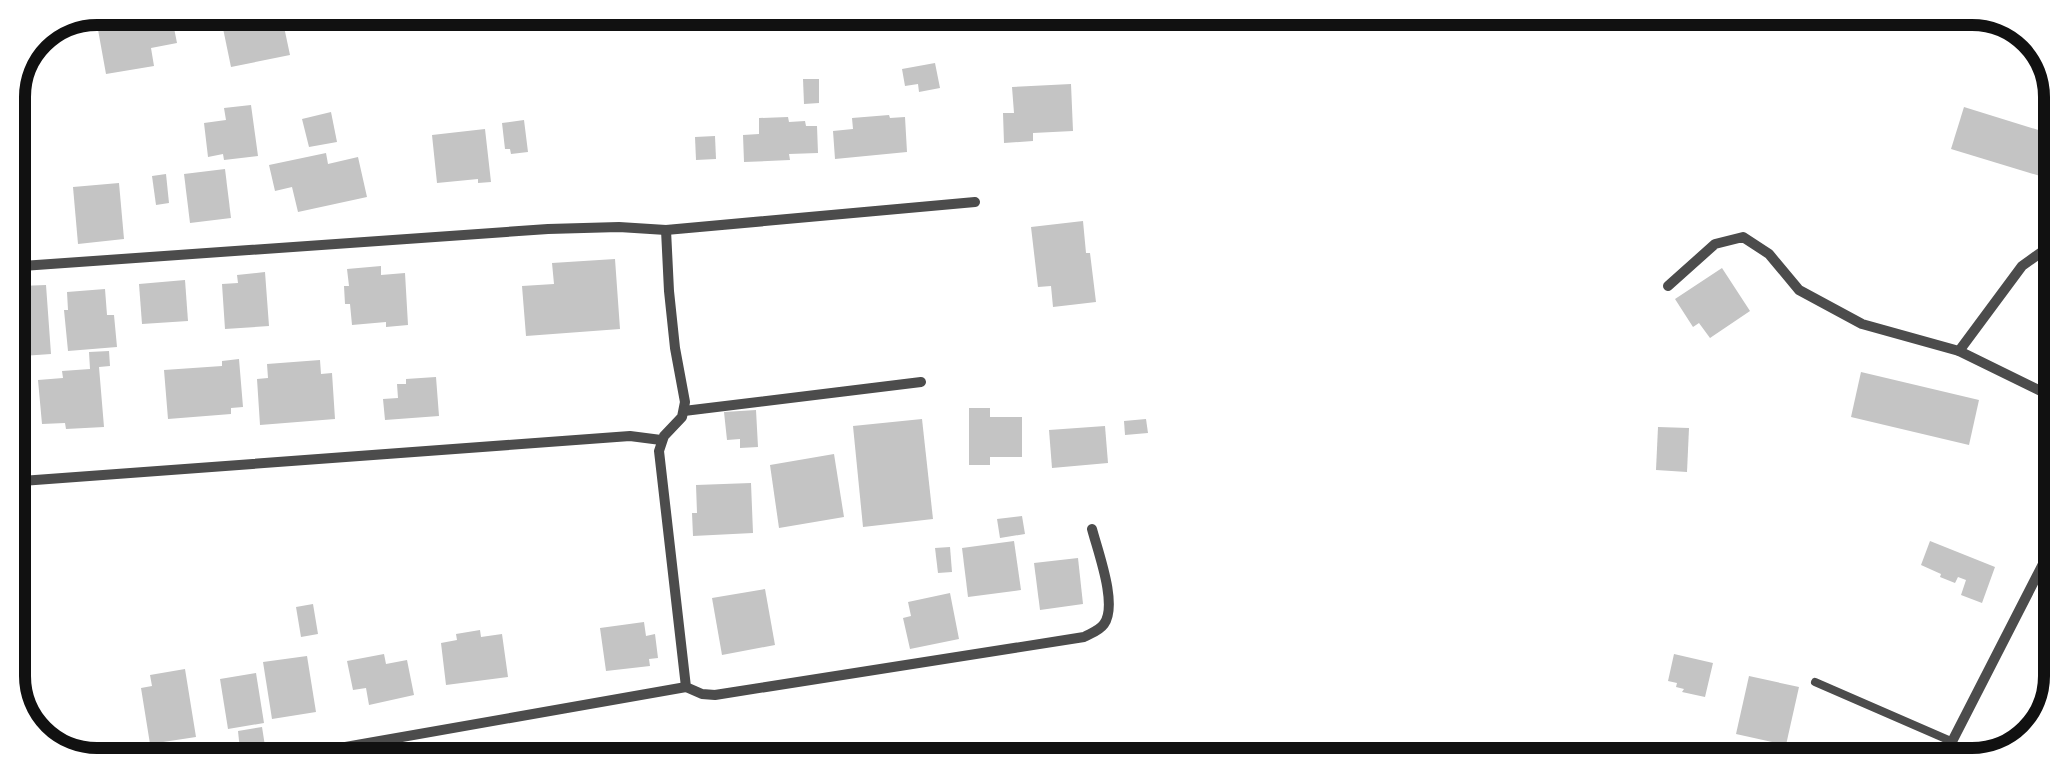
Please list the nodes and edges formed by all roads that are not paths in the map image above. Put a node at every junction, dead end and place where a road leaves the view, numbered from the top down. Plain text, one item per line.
1 (975, 202) dead end
2 (666, 230) junction
3 (2044, 250) edge
4 (25, 266) edge
5 (1668, 286) dead end
6 (1959, 351) junction
7 (921, 382) dead end
8 (2044, 393) edge
9 (684, 411) junction
10 (661, 440) junction
11 (25, 481) edge
12 (1092, 529) dead end
13 (2044, 562) edge
14 (1816, 682) dead end
15 (686, 687) junction
16 (1952, 742) junction
17 (343, 748) edge
18 (1949, 748) edge

1 - 2 street
2 - 4 street
2 - 9 street
3 - 6 street
5 - 6 street
6 - 8 street
7 - 9 street
9 - 10 street
10 - 11 street
10 - 15 street
12 - 15 street
13 - 16 street
14 - 16 lane
15 - 17 street
16 - 18 street

